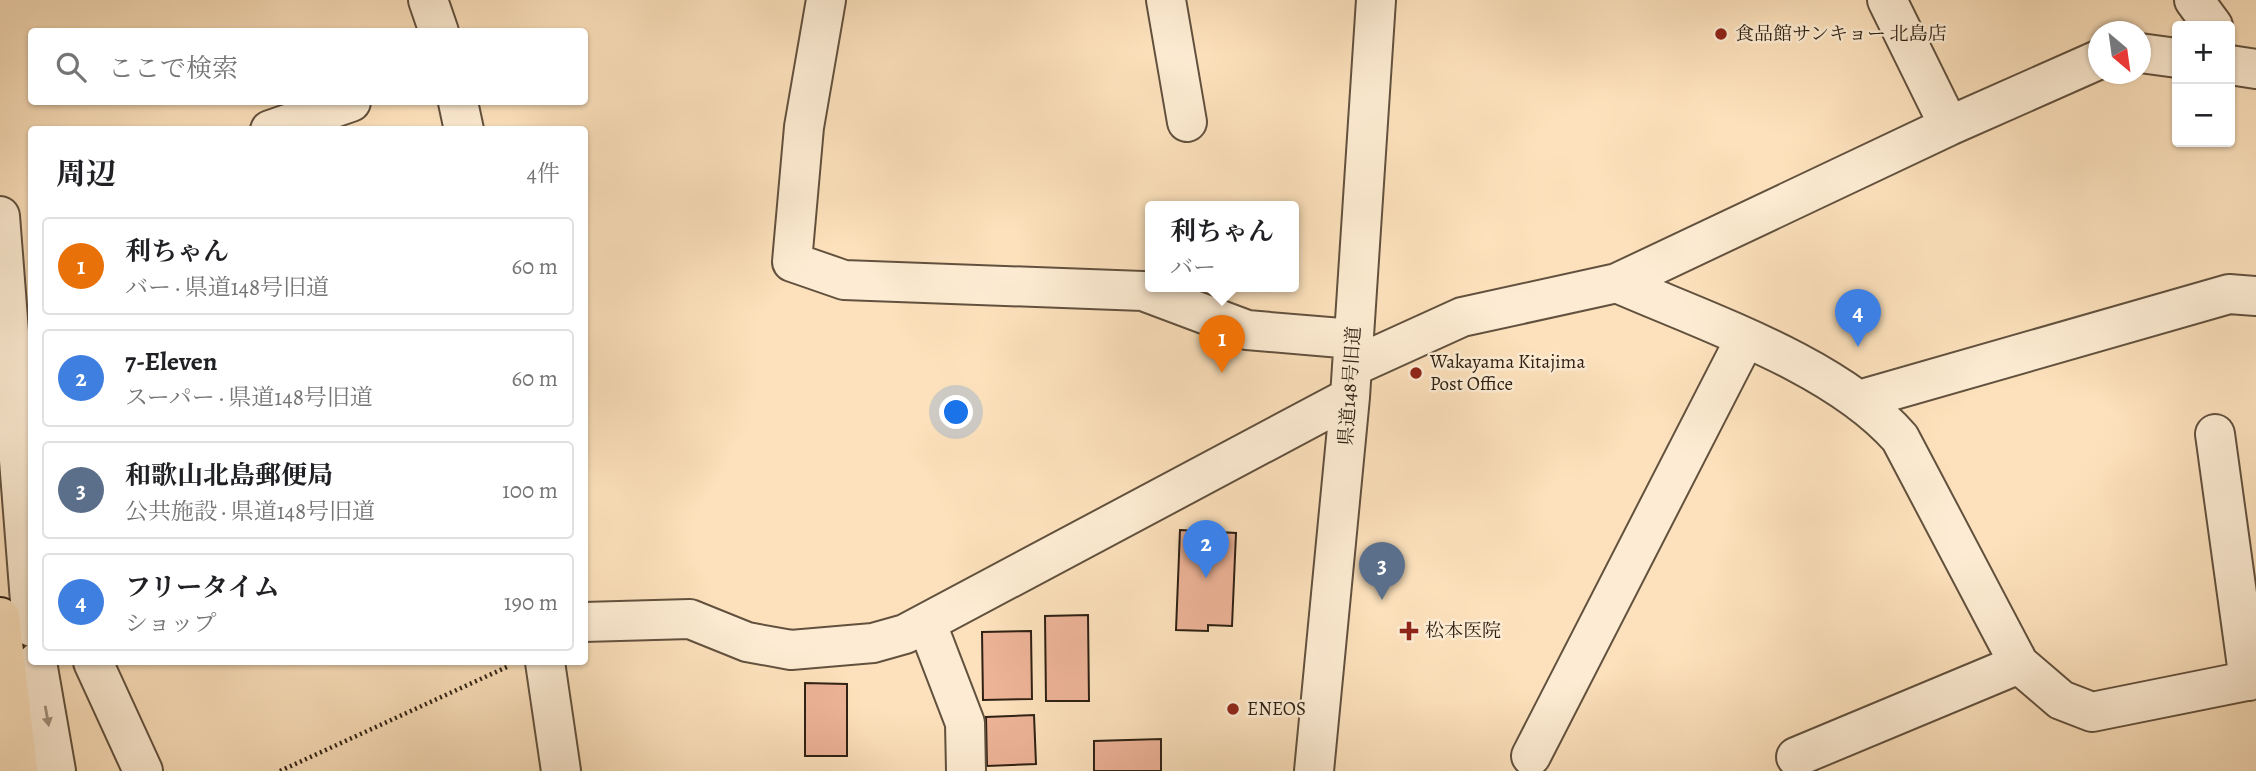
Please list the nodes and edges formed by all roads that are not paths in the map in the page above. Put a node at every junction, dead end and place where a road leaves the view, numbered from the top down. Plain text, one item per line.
1 (428, 0) edge
2 (827, 0) edge
3 (1166, 0) edge
4 (1376, 0) edge
5 (1887, 0) edge
6 (2194, 0) edge
7 (2209, 21) edge
8 (438, 28) edge
9 (2088, 65) edge
10 (342, 105) edge
11 (459, 105) edge
12 (1187, 122) dead end
13 (282, 126) edge
14 (463, 126) edge
15 (1949, 126) junction
16 (0, 216) edge
17 (1617, 283) junction
18 (1145, 292) edge
19 (1146, 292) edge
20 (2256, 296) edge
21 (1745, 339) junction
22 (1352, 368) junction
23 (1859, 400) junction
24 (2214, 434) dead end
25 (26, 495) edge
26 (28, 539) edge
27 (0, 617) edge
28 (588, 622) edge
29 (927, 624) junction
30 (2020, 664) junction
31 (38, 665) edge
32 (94, 665) edge
33 (545, 665) edge
34 (2252, 680) edge
35 (1531, 755) dead end
36 (1796, 757) dead end
37 (18, 771) edge
38 (56, 771) edge
39 (143, 771) edge
40 (561, 771) edge
41 (966, 771) edge
42 (1314, 771) edge

1 - 8 street
2 - 18 street
3 - 12 street
4 - 22 street, 県道148号旧道
5 - 15 street
6 - 7 street
9 - 15 street
10 - 13 street
11 - 14 street
15 - 17 street
16 - 25 street
17 - 21 street
17 - 22 street
19 - 22 street
20 - 23 street
21 - 23 street
21 - 35 street
22 - 29 street
22 - 42 street, 県道148号旧道
23 - 30 street
24 - 34 street
25 - 26 street
27 - 37 main road
28 - 29 street
29 - 41 street
30 - 34 street
30 - 36 street
31 -> 38 street
32 - 39 street
33 - 40 street

